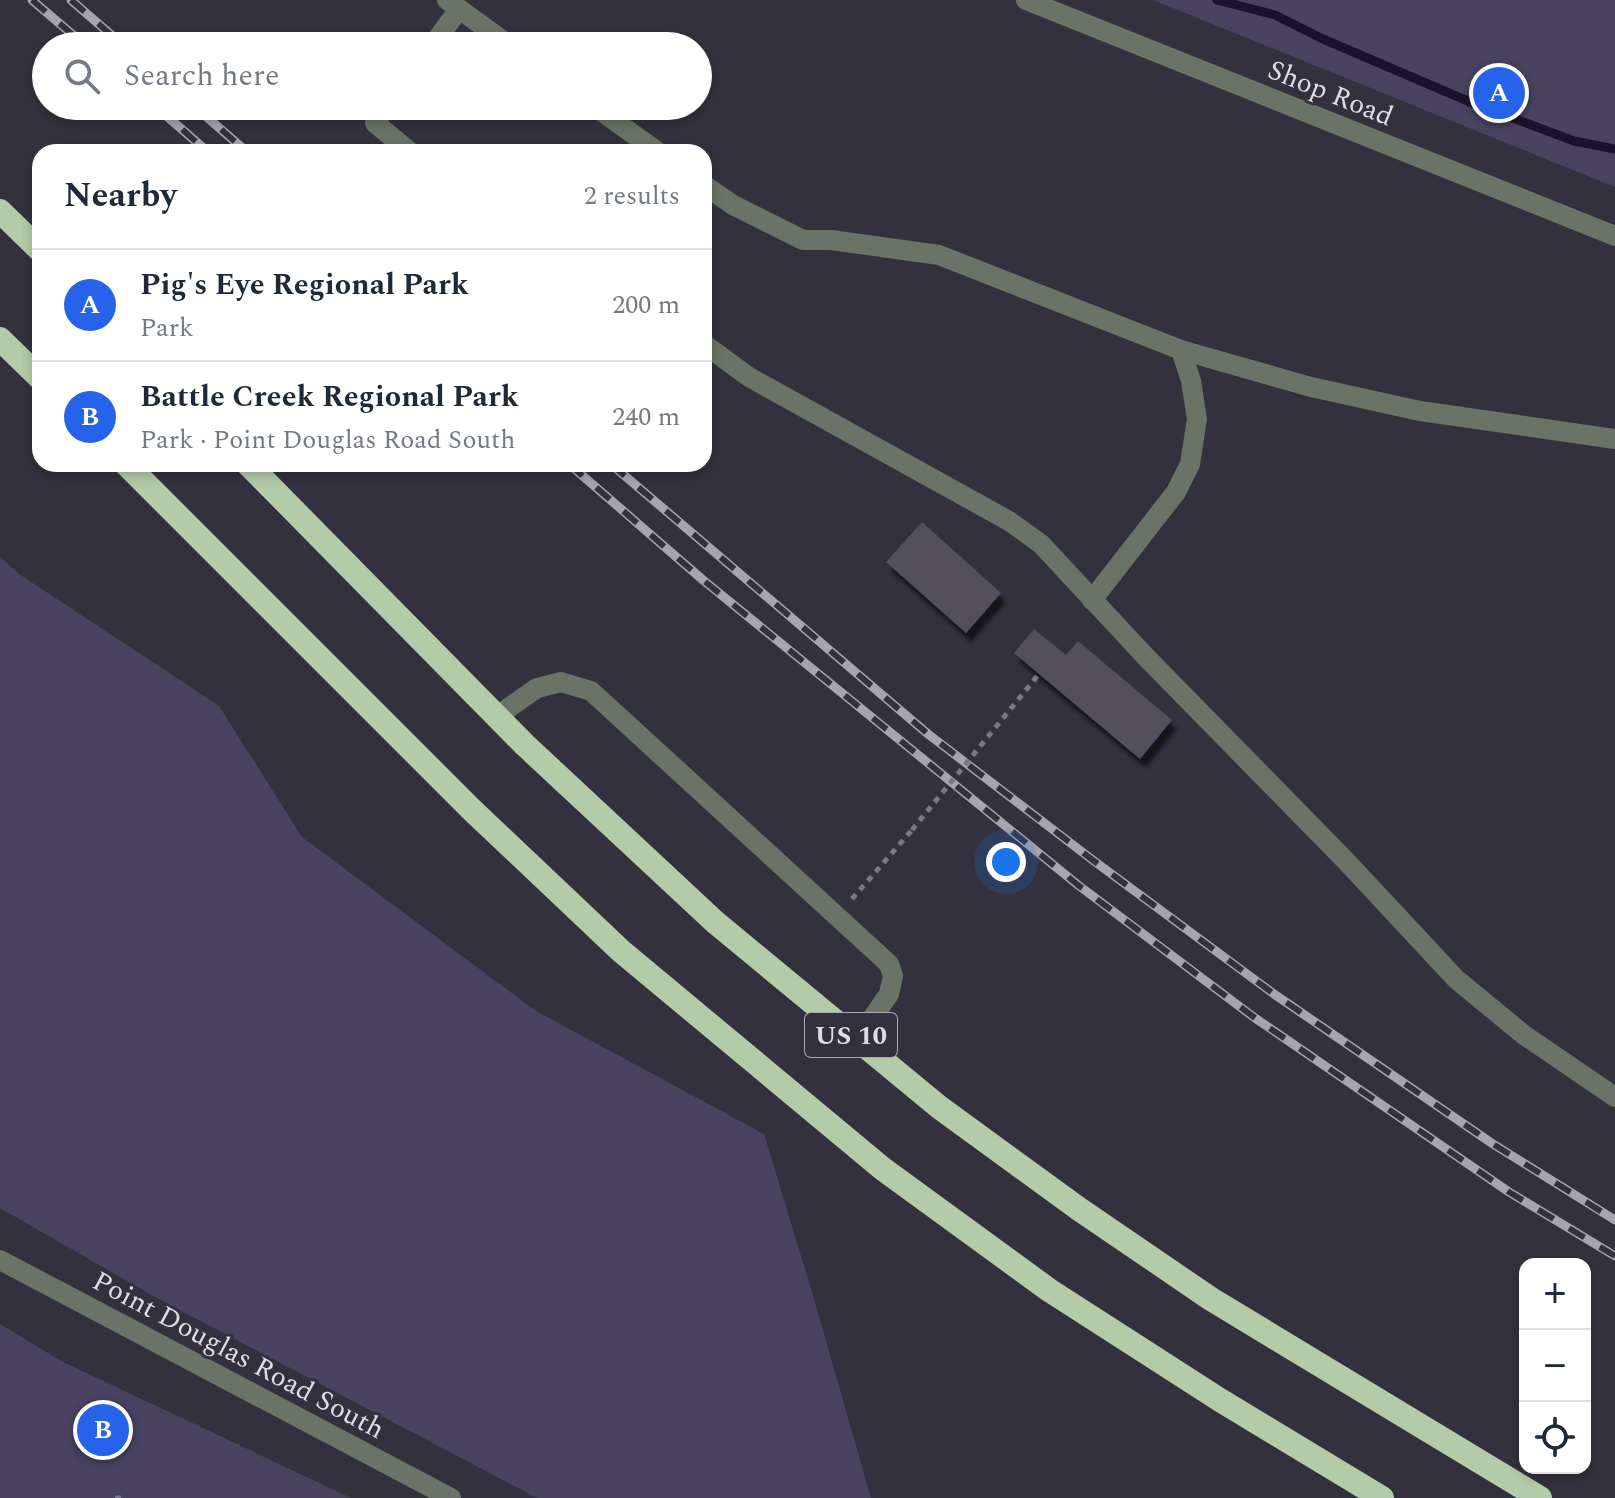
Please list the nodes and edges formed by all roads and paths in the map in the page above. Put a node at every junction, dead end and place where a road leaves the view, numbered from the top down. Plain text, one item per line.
1 (1026, 0) edge
2 (453, 5) edge
3 (439, 32) edge
4 (491, 32) edge
5 (377, 120) edge
6 (613, 120) edge
7 (400, 144) edge
8 (647, 144) edge
9 (712, 191) edge
10 (0, 211) edge
11 (1615, 236) edge
12 (32, 242) edge
13 (0, 339) edge
14 (712, 350) edge
15 (1181, 350) junction
16 (32, 370) edge
17 (1615, 439) edge
18 (134, 472) edge
19 (256, 472) edge
20 (1092, 600) junction
21 (1039, 674) dead end
22 (497, 716) junction
23 (863, 884) dead end
24 (857, 1040) junction
25 (1615, 1097) edge
26 (0, 1260) edge
27 (115, 1498) edge
28 (122, 1498) edge
29 (451, 1498) edge
30 (1382, 1498) edge
31 (1540, 1498) edge

1 - 11 street, Shop Road
2 - 3 street
2 - 4 street
5 - 7 street
6 - 8 street
9 - 15 street
10 - 12 highway
13 - 16 highway
14 - 20 street
15 - 17 street
15 - 20 street
18 - 30 highway, US 10
19 - 22 highway, US 10
20 - 25 street
21 - 23 path, bridge
22 - 24 highway, US 10
22 - 24 street
24 - 31 highway, US 10
26 - 29 street, Point Douglas Road South
27 - 28 path

